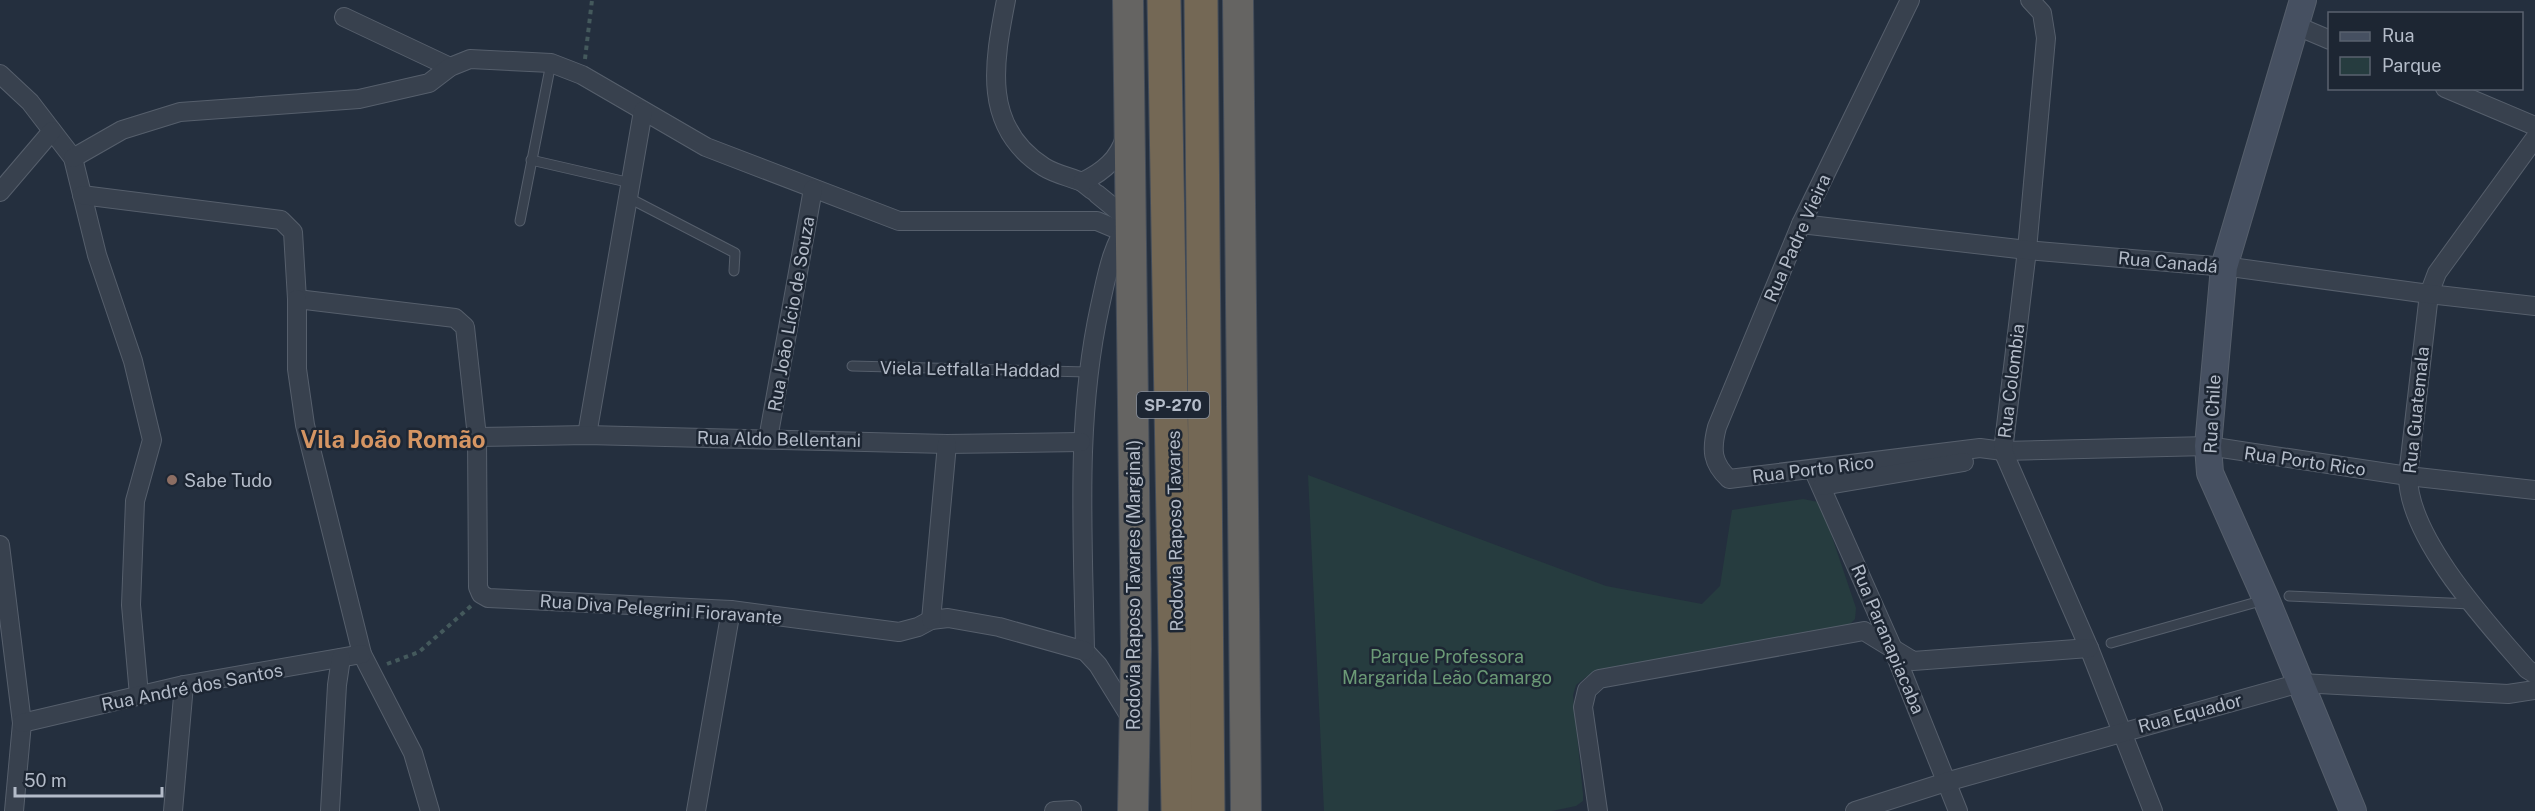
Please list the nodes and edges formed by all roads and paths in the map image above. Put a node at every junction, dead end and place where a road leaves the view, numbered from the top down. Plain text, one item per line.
1 (592, 0) edge
2 (1006, 0) edge
3 (1128, 0) edge
4 (1164, 0) edge
5 (1201, 0) edge
6 (1238, 0) edge
7 (1910, 0) edge
8 (2030, 0) edge
9 (2303, 0) edge
10 (344, 16) dead end
11 (2296, 26) junction
12 (2328, 39) edge
13 (587, 47) dead end
14 (551, 63) junction
15 (450, 67) junction
16 (0, 74) edge
17 (2450, 90) edge
18 (643, 111) junction
19 (1129, 114) junction
20 (2535, 126) edge
21 (52, 131) junction
22 (2535, 138) edge
23 (73, 158) junction
24 (531, 160) junction
25 (1083, 182) junction
26 (813, 189) junction
27 (630, 190) junction
28 (0, 192) edge
29 (1097, 194) junction
30 (82, 195) junction
31 (520, 221) dead end
32 (1096, 221) junction
33 (1801, 224) junction
34 (1127, 233) junction
35 (2027, 250) junction
36 (2224, 267) junction
37 (734, 271) dead end
38 (2429, 294) junction
39 (297, 299) junction
40 (2535, 306) edge
41 (852, 366) dead end
42 (1088, 372) junction
43 (587, 435) junction
44 (477, 436) junction
45 (768, 439) junction
46 (1081, 442) junction
47 (947, 444) junction
48 (2208, 446) junction
49 (2003, 451) junction
50 (1813, 469) junction
51 (2408, 476) junction
52 (1729, 479) joint
53 (1822, 486) junction
54 (2535, 490) edge
55 (0, 545) edge
56 (481, 594) junction
57 (2278, 598) junction
58 (2471, 604) junction
59 (731, 610) junction
60 (931, 620) junction
61 (2111, 643) dead end
62 (2089, 648) junction
63 (1893, 649) junction
64 (1086, 651) junction
65 (362, 654) junction
66 (341, 658) junction
67 (370, 670) junction
68 (2535, 674) edge
69 (2300, 683) junction
70 (184, 685) junction
71 (2535, 690) edge
72 (139, 695) junction
73 (1132, 721) junction
74 (22, 723) junction
75 (2122, 732) junction
76 (1946, 782) junction
77 (14, 811) edge
78 (173, 811) edge
79 (330, 811) edge
80 (430, 811) edge
81 (696, 811) edge
82 (1133, 811) edge
83 (1178, 811) edge
84 (1208, 811) edge
85 (1246, 811) edge
86 (1598, 811) edge
87 (1855, 811) edge
88 (1958, 811) edge
89 (2154, 811) edge
90 (2353, 811) edge

1 - 13 path
2 - 25 street
3 - 19 highway, Rodovia Raposo Tavares (Marginal) / SP-270
4 - 83 highway, Rodovia Raposo Tavares / SP-270
5 - 84 highway, Rodovia Raposo Tavares / SP-270
6 - 85 highway
7 - 33 street, Rua Padre Vieira
8 - 35 street, Rua Colombia
9 - 11 main road, Rua Chile
10 - 15 street
11 - 12 street
11 - 36 main road, Rua Chile
14 - 15 street
14 - 18 street
14 - 24 lane
15 - 23 street
16 - 21 street
17 - 20 street
18 - 26 street
18 - 27 street
19 - 25 street
19 - 34 highway, Rodovia Raposo Tavares (Marginal) / SP-270
21 - 23 street
21 - 28 street
22 - 38 street, Rua Guatemala
23 - 30 street
24 - 27 lane
24 - 31 lane
25 - 29 street
26 - 32 street
26 - 45 street, Rua João Lício de Souza
27 - 37 lane
27 - 43 street
29 - 32 street
29 - 34 street
30 - 39 street
30 - 72 street
32 - 34 street
33 - 35 street, Rua Canadá
33 - 52 street, Rua Padre Vieira
34 - 42 street
34 - 73 highway, Rodovia Raposo Tavares (Marginal) / SP-270
35 - 36 street, Rua Canadá
35 - 49 street, Rua Colombia
36 - 38 street, Rua Canadá
36 - 48 main road, Rua Chile
38 - 40 street, Rua Canadá
38 - 51 street, Rua Guatemala
39 - 44 street
39 - 65 street
41 - 42 lane, Viela Letfalla Haddad
42 - 46 street
43 - 44 street, Rua Aldo Bellentani
43 - 45 street, Rua Aldo Bellentani
44 - 56 street
45 - 47 street, Rua Aldo Bellentani
46 - 47 street, Rua Aldo Bellentani
46 - 64 street
47 - 60 street
48 - 49 street, Rua Porto Rico
48 - 51 street, Rua Porto Rico
48 - 57 main road, Rua Chile
49 - 50 street, Rua Porto Rico
49 - 53 street, Rua Porto Rico
49 - 62 street, Rua Colombia
50 - 52 street, Rua Porto Rico
50 - 53 street, Rua Paranapiacaba
51 - 54 street, Rua Porto Rico
51 - 58 street, Rua Guatemala
53 - 63 street, Rua Paranapiacaba
55 - 74 street
56 - 59 street, Rua Diva Pelegrini Fioravante
56 - 67 path
57 - 58 lane
57 - 61 lane
57 - 69 main road, Rua Chile
58 - 68 street, Rua Guatemala
59 - 60 street, Rua Diva Pelegrini Fioravante
59 - 81 street
60 - 64 street, Rua Diva Pelegrini Fioravante
62 - 63 street
62 - 75 street, Rua Colombia
63 - 76 street, Rua Paranapiacaba
63 - 86 street
64 - 73 street
65 - 66 street, Rua André dos Santos
65 - 67 street
66 - 70 street, Rua André dos Santos
66 - 79 street
67 - 80 street
69 - 71 street, Rua Equador
69 - 75 street, Rua Equador
69 - 90 main road, Rua Chile
70 - 72 street, Rua André dos Santos
70 - 78 street
72 - 74 street, Rua André dos Santos
73 - 82 highway, Rodovia Raposo Tavares (Marginal) / SP-270
74 - 77 street
75 - 76 street, Rua Equador
75 - 89 street, Rua Colombia
76 - 87 street, Rua Equador
76 - 88 street, Rua Paranapiacaba

